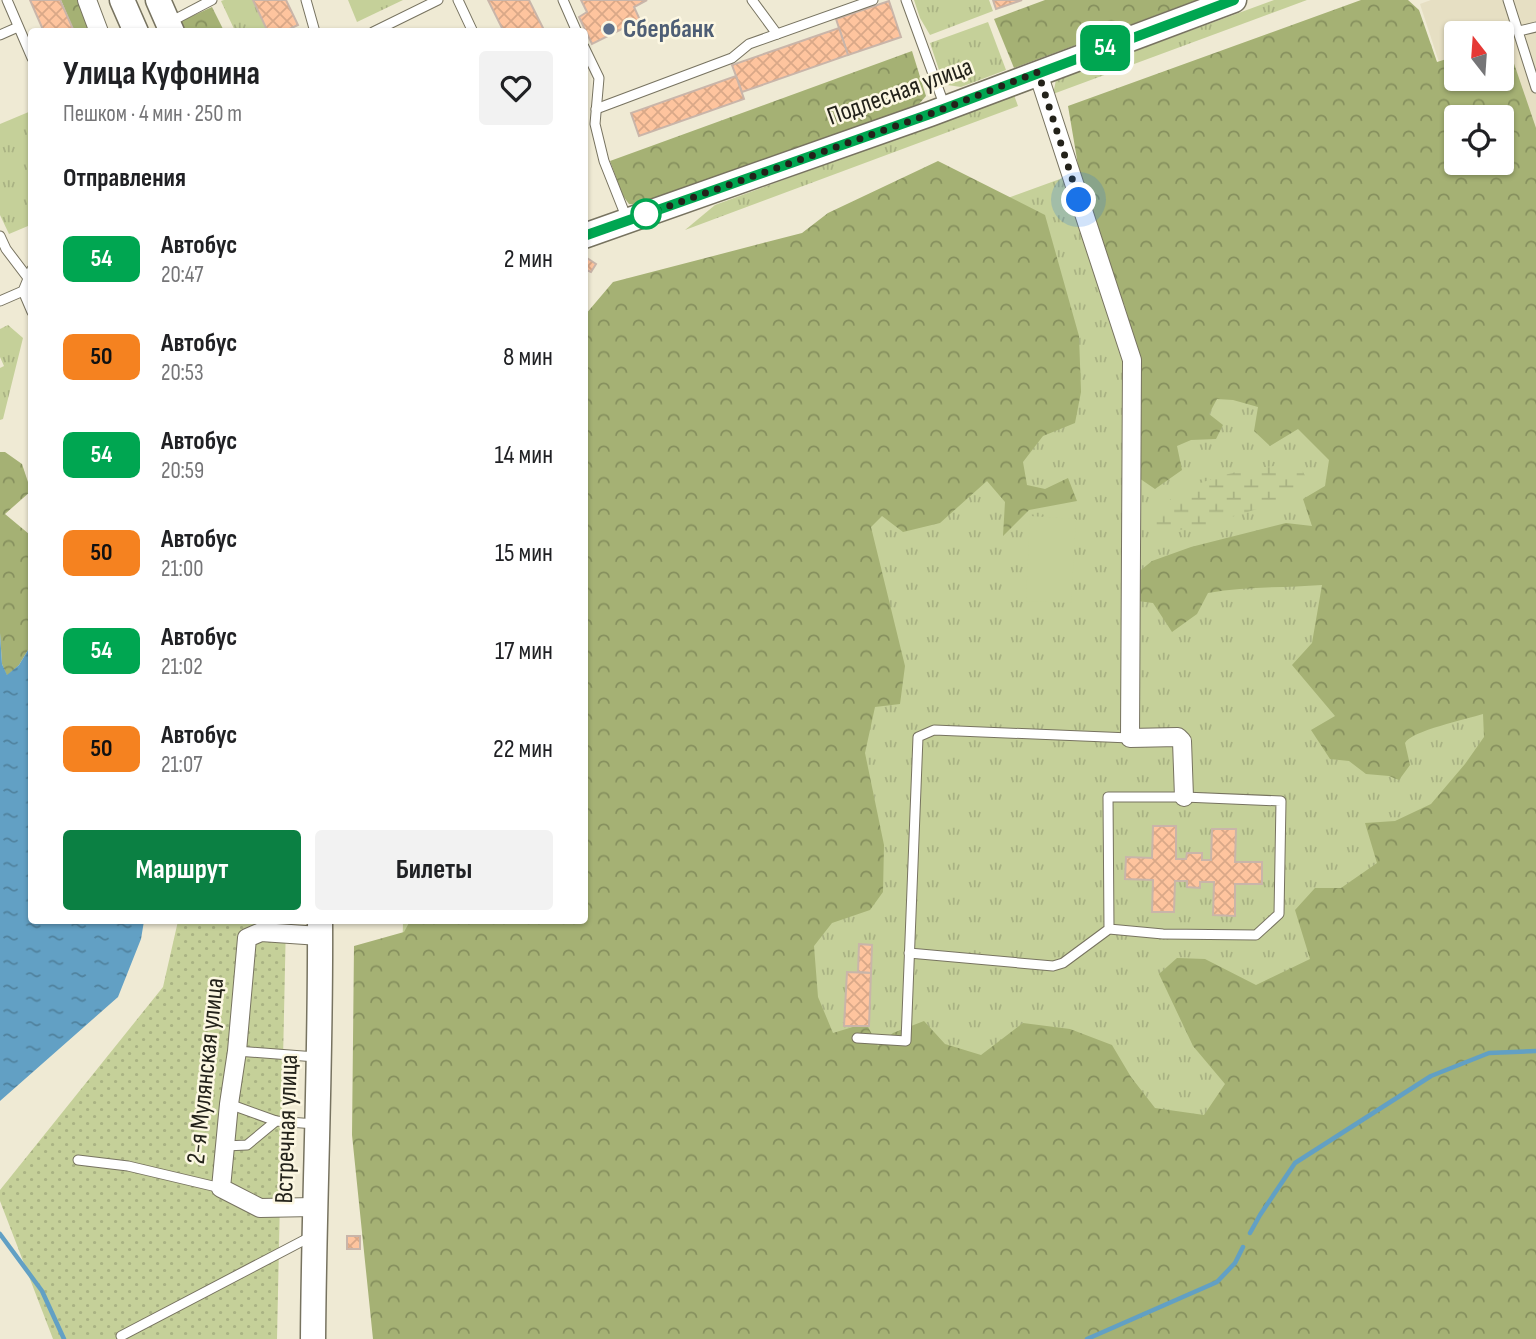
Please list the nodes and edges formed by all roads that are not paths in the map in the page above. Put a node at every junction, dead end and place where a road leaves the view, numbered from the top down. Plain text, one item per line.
1 (7, 0) edge
2 (87, 0) edge
3 (122, 0) edge
4 (158, 0) edge
5 (212, 0) edge
6 (306, 0) edge
7 (438, 0) edge
8 (458, 0) edge
9 (563, 0) edge
10 (752, 0) edge
11 (873, 0) edge
12 (906, 0) edge
13 (1234, 0) edge
14 (1508, 0) edge
15 (18, 27) junction
16 (170, 27) edge
17 (1536, 27) edge
18 (98, 28) edge
19 (134, 28) edge
20 (314, 28) edge
21 (381, 28) edge
22 (471, 28) edge
23 (575, 28) edge
24 (1520, 31) junction
25 (777, 34) junction
26 (0, 35) edge
27 (28, 49) edge
28 (588, 56) edge
29 (1038, 72) junction
30 (1536, 88) edge
31 (945, 108) junction
32 (596, 109) junction
33 (627, 221) junction
34 (588, 235) edge
35 (0, 236) edge
36 (28, 271) edge
37 (28, 278) edge
38 (23, 291) junction
39 (0, 301) edge
40 (28, 303) edge
41 (1130, 738) junction
42 (1184, 797) junction
43 (320, 928) edge
44 (1109, 929) junction
45 (909, 953) junction
46 (857, 1038) dead end
47 (237, 1051) junction
48 (319, 1057) junction
49 (229, 1104) junction
50 (276, 1121) junction
51 (316, 1124) junction
52 (225, 1146) junction
53 (78, 1160) dead end
54 (221, 1188) junction
55 (314, 1207) junction
56 (314, 1235) junction
57 (121, 1336) dead end
58 (313, 1339) edge

1 - 15 lane
2 - 18 street
3 - 19 main road
4 - 16 main road
5 - 16 lane
6 - 20 lane
7 - 21 lane
8 - 22 lane
9 - 23 lane
10 - 25 lane
11 - 25 lane
12 - 31 lane
13 - 29 main road, Подлесная улица
14 - 24 lane
15 - 26 lane
15 - 27 lane
17 - 24 lane
24 - 30 lane
25 - 32 lane
28 - 32 lane
29 - 31 main road, Подлесная улица
29 - 41 street
31 - 33 main road, Подлесная улица
32 - 33 lane
33 - 34 main road, Подлесная улица
35 - 36 lane
37 - 38 lane
38 - 39 lane
38 - 40 lane
41 - 42 street
41 - 45 lane
42 - 44 lane
42 - 44 lane
43 - 47 street, 2-я Мулянская улица
43 - 48 main road, Встречная улица
44 - 45 lane
45 - 46 lane
47 - 48 lane
47 - 49 street, 2-я Мулянская улица
48 - 51 main road, Встречная улица
49 - 50 lane
49 - 52 street, 2-я Мулянская улица
50 - 51 lane
50 - 52 lane
51 - 55 main road, Встречная улица
52 - 54 street, 2-я Мулянская улица
53 - 54 lane
54 - 55 street, 2-я Мулянская улица
55 - 56 main road, Встречная улица
56 - 57 lane
56 - 58 main road, Встречная улица

